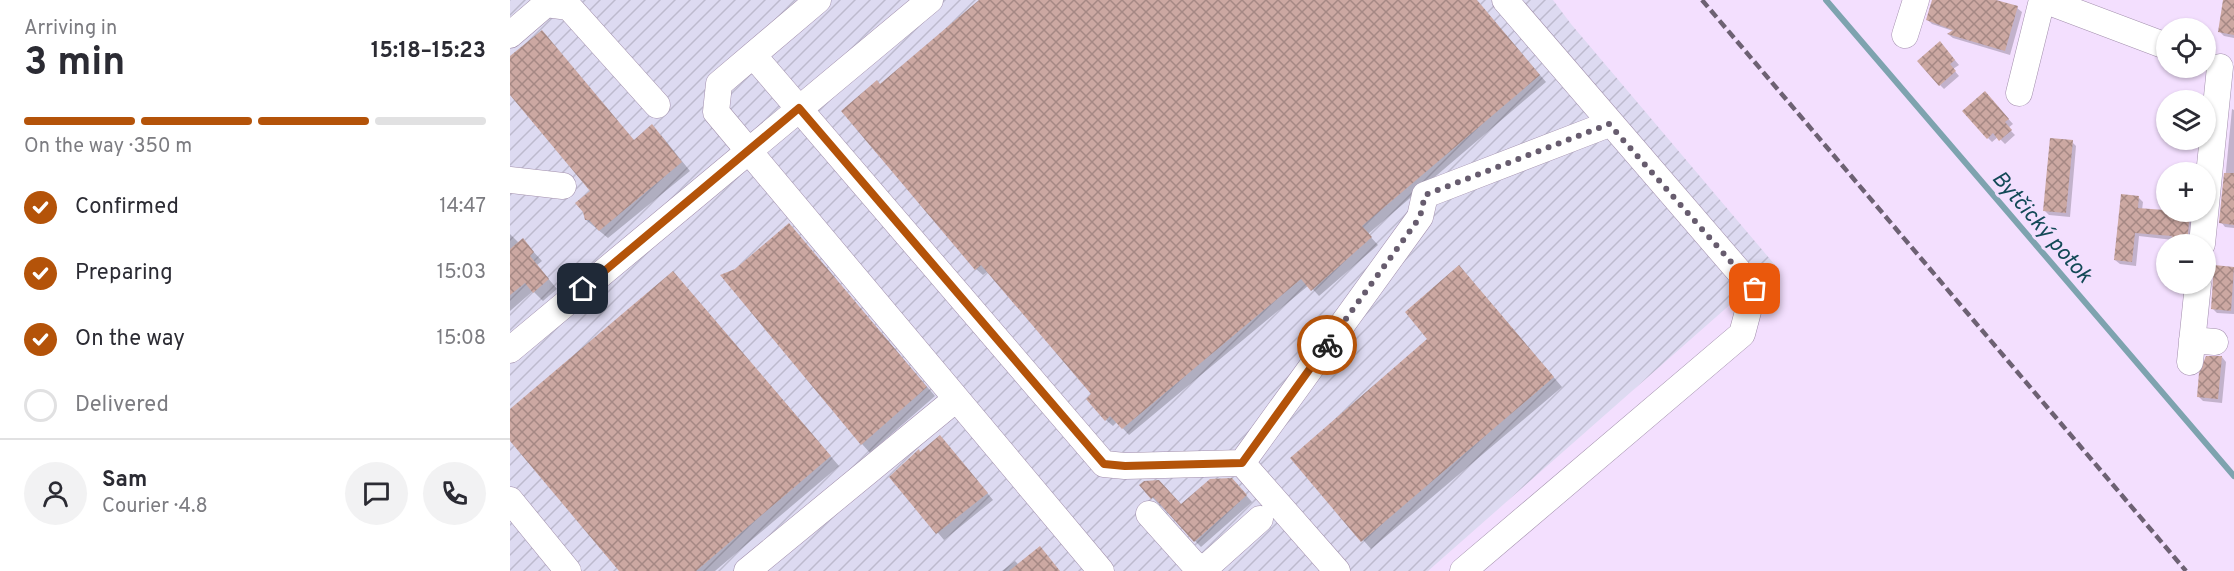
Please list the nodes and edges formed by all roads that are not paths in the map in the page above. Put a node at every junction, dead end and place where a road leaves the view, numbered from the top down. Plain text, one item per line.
1 (818, 0) edge
2 (1505, 0) edge
3 (1916, 0) edge
4 (2043, 0) edge
5 (921, 3) edge
6 (510, 35) edge
7 (1905, 35) dead end
8 (2156, 42) edge
9 (753, 55) junction
10 (2220, 66) edge
11 (2019, 93) dead end
12 (657, 105) dead end
13 (799, 108) junction
14 (1609, 124) junction
15 (746, 151) junction
16 (510, 180) edge
17 (563, 186) dead end
18 (2203, 234) edge
19 (2198, 294) edge
20 (2199, 348) dead end
21 (510, 350) edge
22 (956, 399) junction
23 (1242, 463) junction
24 (510, 500) edge
25 (1149, 514) dead end
26 (1260, 519) dead end
27 (568, 571) edge
28 (747, 571) edge
29 (1101, 571) edge
30 (1201, 571) edge
31 (1337, 571) edge
32 (1463, 571) edge

1 - 9 street
2 - 14 street
3 - 7 street
4 - 8 street
4 - 11 street
5 - 13 street
6 - 12 street
9 - 13 street
9 - 15 street
10 - 18 street
13 - 15 street
13 - 23 street
14 - 23 street
14 - 32 street
15 - 21 street
15 - 22 street
16 - 17 street
19 - 20 street
22 - 28 street
22 - 29 street
23 - 31 street
24 - 27 street
25 - 30 street
26 - 30 street

